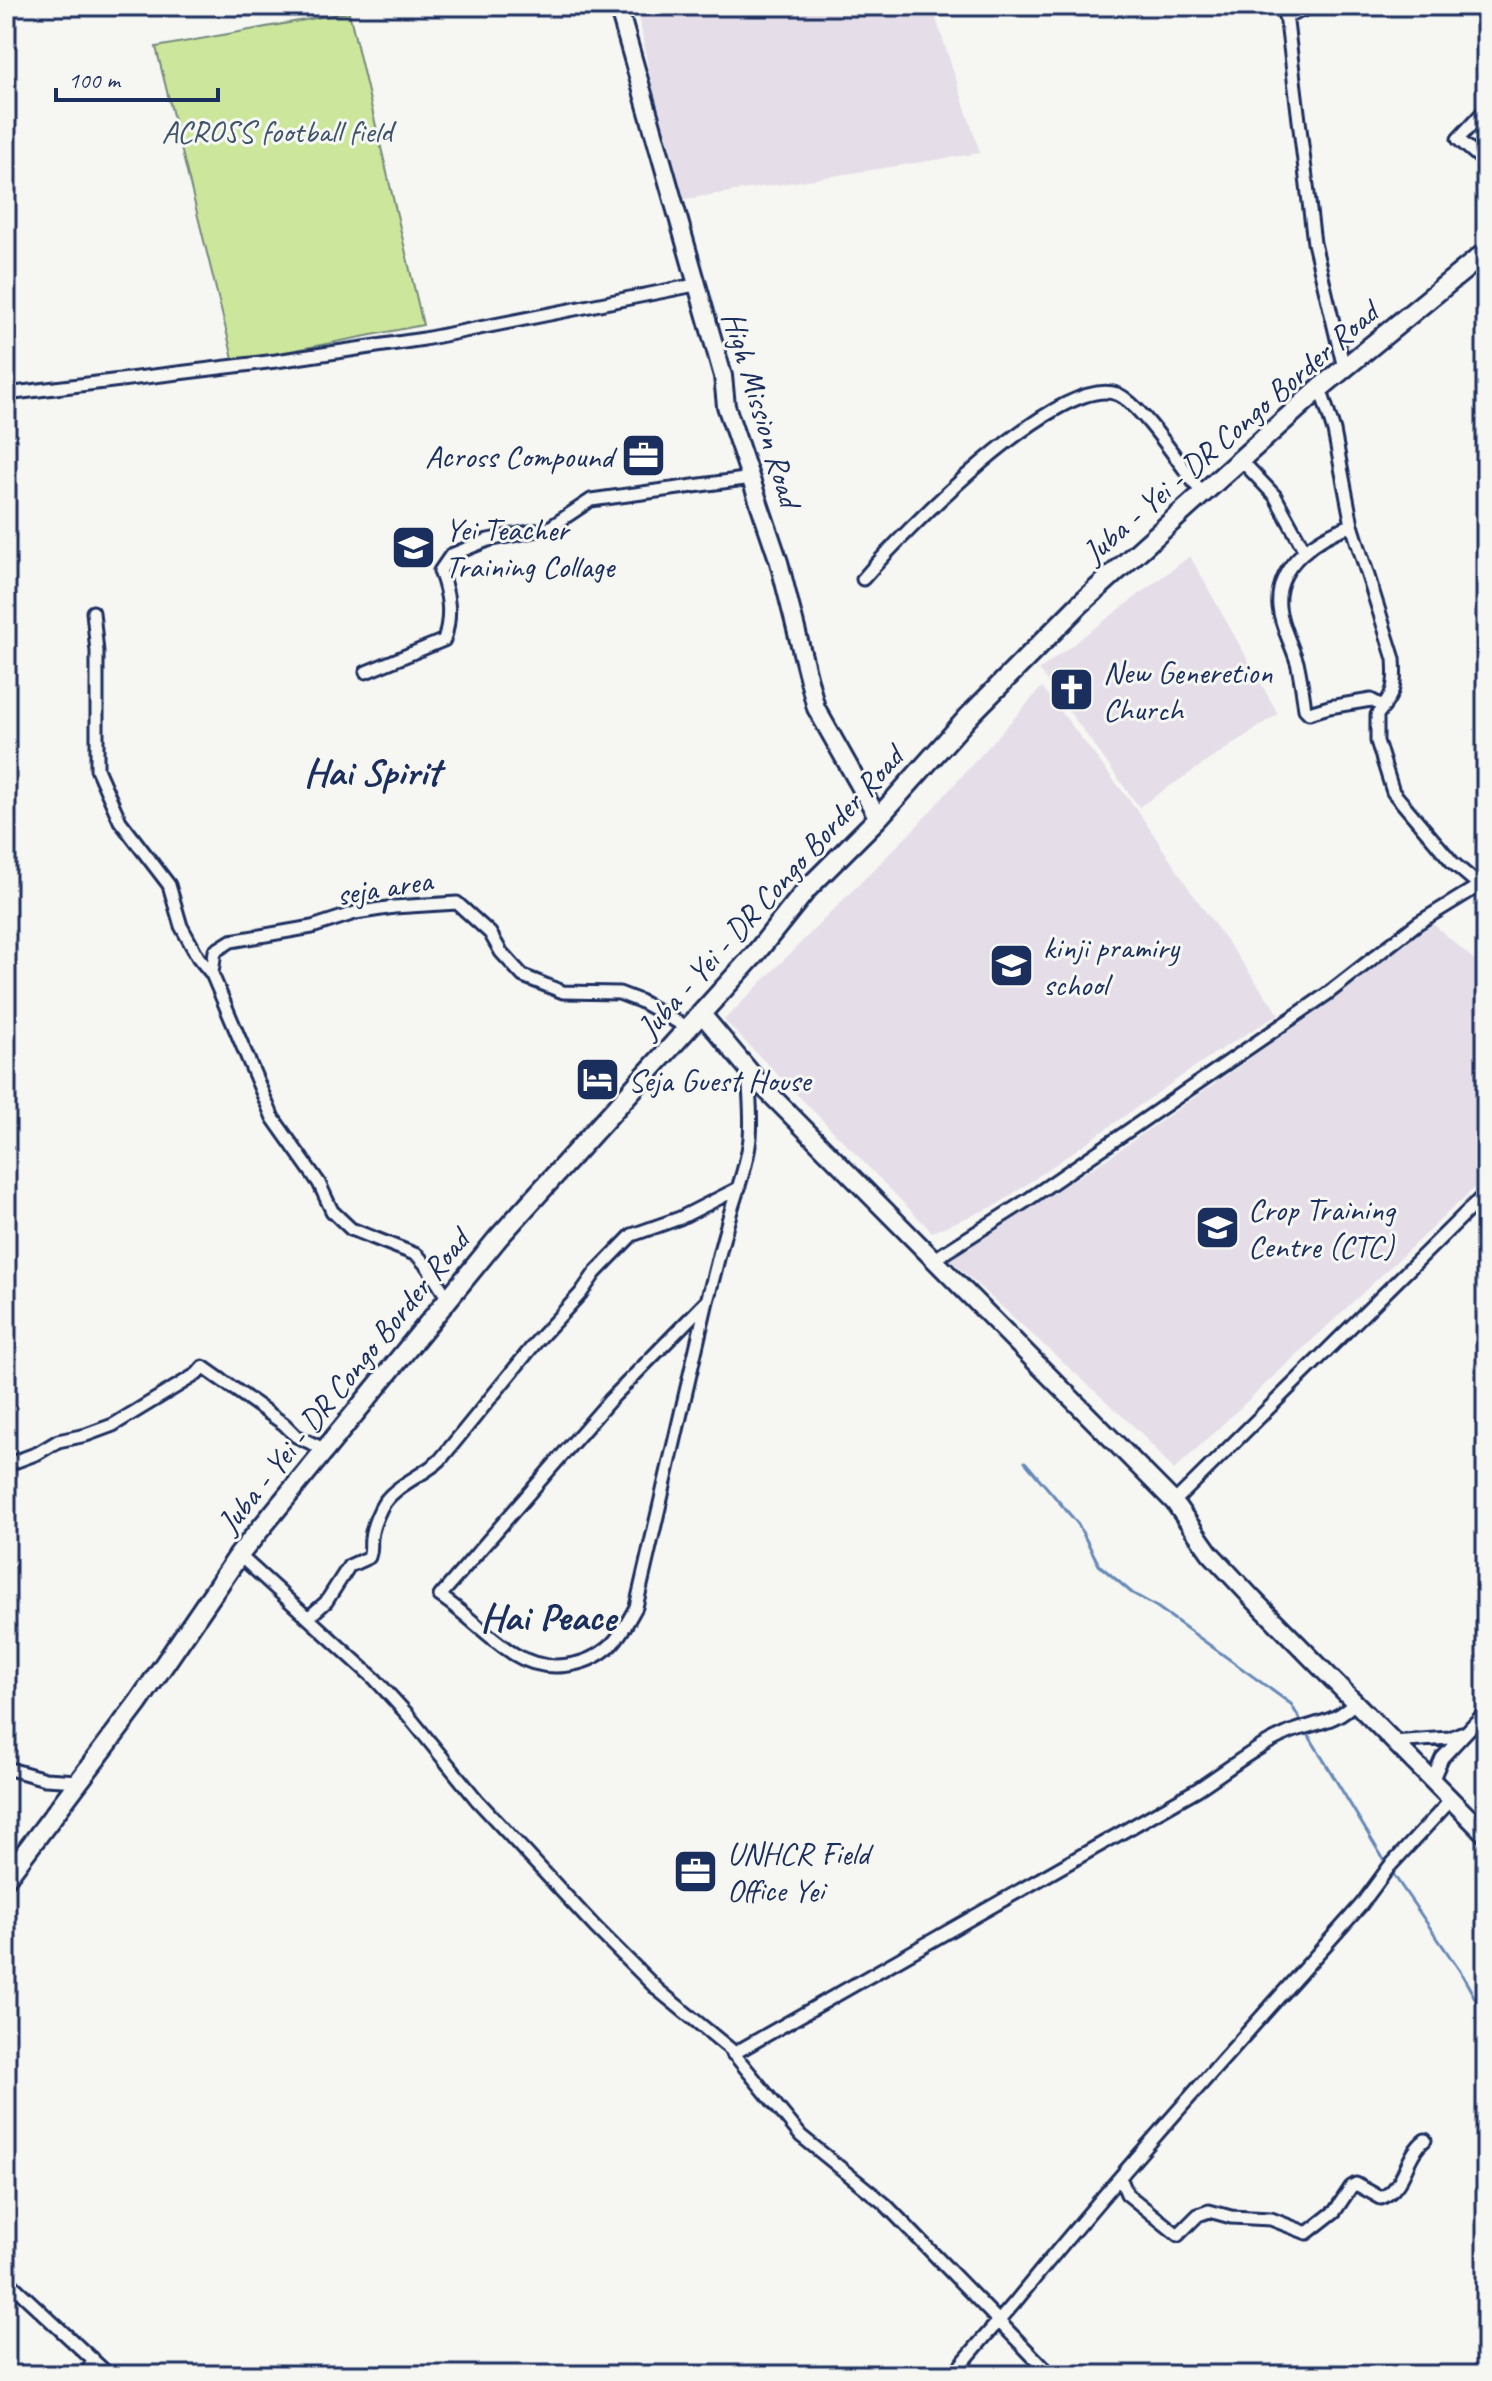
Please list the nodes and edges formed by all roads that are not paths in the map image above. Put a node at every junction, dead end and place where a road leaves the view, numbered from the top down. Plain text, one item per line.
1 (618, 6) edge
2 (1313, 6) edge
3 (1285, 12) edge
4 (1486, 109) edge
5 (1486, 163) edge
6 (1486, 252) edge
7 (695, 285) junction
8 (1344, 368) junction
9 (1320, 388) junction
10 (6, 394) edge
11 (1241, 460) junction
12 (752, 478) junction
13 (1203, 494) junction
14 (1352, 525) junction
15 (1305, 551) junction
16 (863, 579) dead end
17 (93, 612) dead end
18 (366, 672) dead end
19 (1384, 707) junction
20 (878, 818) junction
21 (1483, 888) edge
22 (212, 974) junction
23 (701, 1013) junction
24 (688, 1028) junction
25 (748, 1069) junction
26 (739, 1188) junction
27 (1486, 1193) edge
28 (933, 1260) junction
29 (452, 1295) junction
30 (707, 1301) junction
31 (326, 1450) junction
32 (6, 1465) edge
33 (1174, 1502) junction
34 (239, 1555) junction
35 (309, 1617) junction
36 (1355, 1702) junction
37 (1486, 1711) edge
38 (1468, 1730) junction
39 (1391, 1742) junction
40 (6, 1768) edge
41 (79, 1781) junction
42 (1432, 1781) junction
43 (1450, 1801) junction
44 (1486, 1835) edge
45 (6, 1878) edge
46 (733, 2054) junction
47 (1425, 2140) dead end
48 (1120, 2177) junction
49 (6, 2279) edge
50 (999, 2322) junction
51 (93, 2359) junction
52 (87, 2375) edge
53 (109, 2375) edge
54 (953, 2375) edge
55 (1051, 2375) edge

1 - 7 street, High Mission Road
2 - 3 street
3 - 8 street
4 - 5 street
6 - 8 main road, Juba - Yei - DR Congo Border Road
7 - 10 street
7 - 12 street, High Mission Road
8 - 9 main road, Juba - Yei - DR Congo Border Road
9 - 11 main road, Juba - Yei - DR Congo Border Road
9 - 14 street
11 - 13 main road, Juba - Yei - DR Congo Border Road
11 - 15 street
12 - 18 street
12 - 20 street, High Mission Road
13 - 16 street
13 - 20 main road, Juba - Yei - DR Congo Border Road
14 - 15 street
14 - 19 street
15 - 19 street
17 - 22 street
19 - 21 street
20 - 23 main road, Juba - Yei - DR Congo Border Road
21 - 28 street
22 - 24 street, seja area
22 - 29 street
23 - 24 main road, Juba - Yei - DR Congo Border Road
23 - 25 street
24 - 29 main road, Juba - Yei - DR Congo Border Road
25 - 26 street
25 - 28 street
26 - 30 street
26 - 35 street
27 - 33 street
28 - 33 street
29 - 31 main road, Juba - Yei - DR Congo Border Road
30 - 30 street
31 - 32 street
31 - 34 main road, Juba - Yei - DR Congo Border Road
33 - 36 street
34 - 35 street
34 - 41 main road, Juba - Yei - DR Congo Border Road
35 - 46 street
36 - 39 street
36 - 46 street
37 - 38 street
38 - 39 street
38 - 42 street
39 - 42 street
40 - 41 street
41 - 45 main road, Juba - Yei - DR Congo Border Road
42 - 43 street
43 - 44 street
43 - 48 street
46 - 50 street
47 - 48 street
48 - 50 street
49 - 51 street
50 - 54 street
50 - 55 street
51 - 52 street
51 - 53 street

